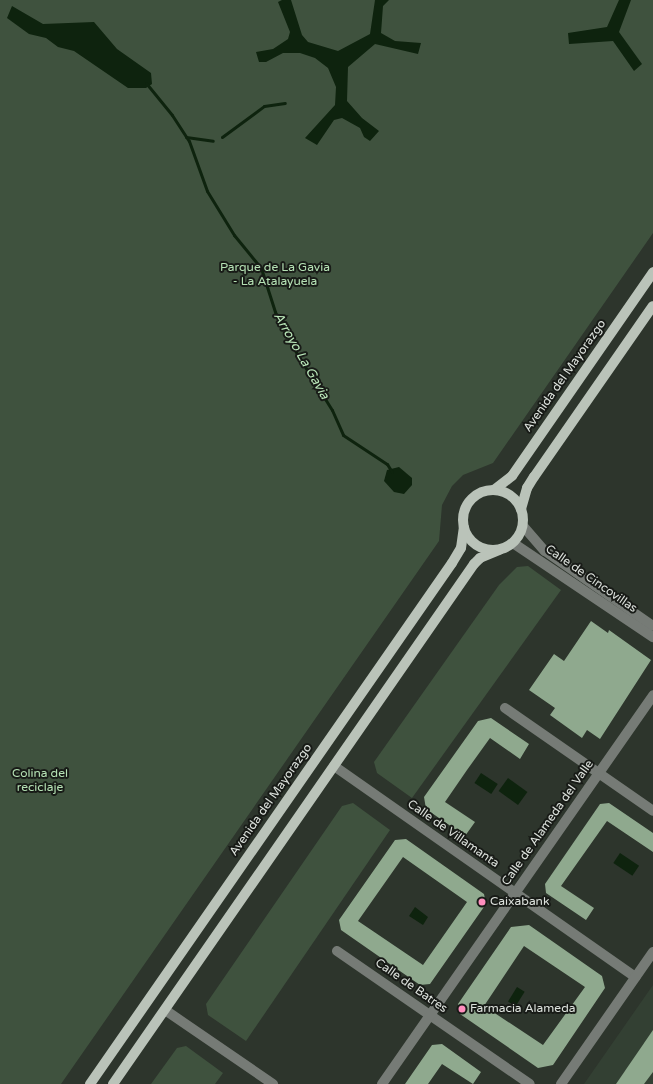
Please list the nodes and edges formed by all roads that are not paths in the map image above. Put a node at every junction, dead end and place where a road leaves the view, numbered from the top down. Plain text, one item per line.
1 (653, 272) edge
2 (653, 306) edge
3 (494, 490) junction
4 (521, 509) junction
5 (523, 526) junction
6 (464, 527) junction
7 (513, 543) junction
8 (499, 550) junction
9 (653, 626) edge
10 (653, 638) edge
11 (653, 695) edge
12 (505, 708) dead end
13 (334, 766) junction
14 (599, 773) junction
15 (653, 811) edge
16 (515, 893) junction
17 (337, 951) dead end
18 (653, 952) edge
19 (635, 977) junction
20 (165, 1010) junction
21 (430, 1015) junction
22 (90, 1084) edge
23 (113, 1084) edge
24 (273, 1084) edge
25 (382, 1084) edge
26 (530, 1084) edge
27 (561, 1084) edge

1 - 3 main road, Avenida del Mayorazgo
2 - 4 main road
3 - 4 main road
3 - 6 main road
4 - 5 main road
5 - 7 main road
5 - 9 street, Calle de Cincovillas
6 - 8 main road
6 - 22 main road, Avenida del Mayorazgo
7 - 8 main road
7 - 10 street, Calle de Cincovillas
8 - 13 main road
11 - 14 street, Calle de Alameda del Valle
12 - 14 street
13 - 16 street, Calle de Villamanta
13 - 20 main road
14 - 15 street
14 - 16 street, Calle de Alameda del Valle
16 - 19 street, Calle de Villamanta
16 - 21 street, Calle de Alameda del Valle
17 - 21 street, Calle de Batres
18 - 19 street
19 - 27 street
20 - 23 main road
20 - 24 street
21 - 25 street, Calle de Alameda del Valle
21 - 26 street, Calle de Batres

